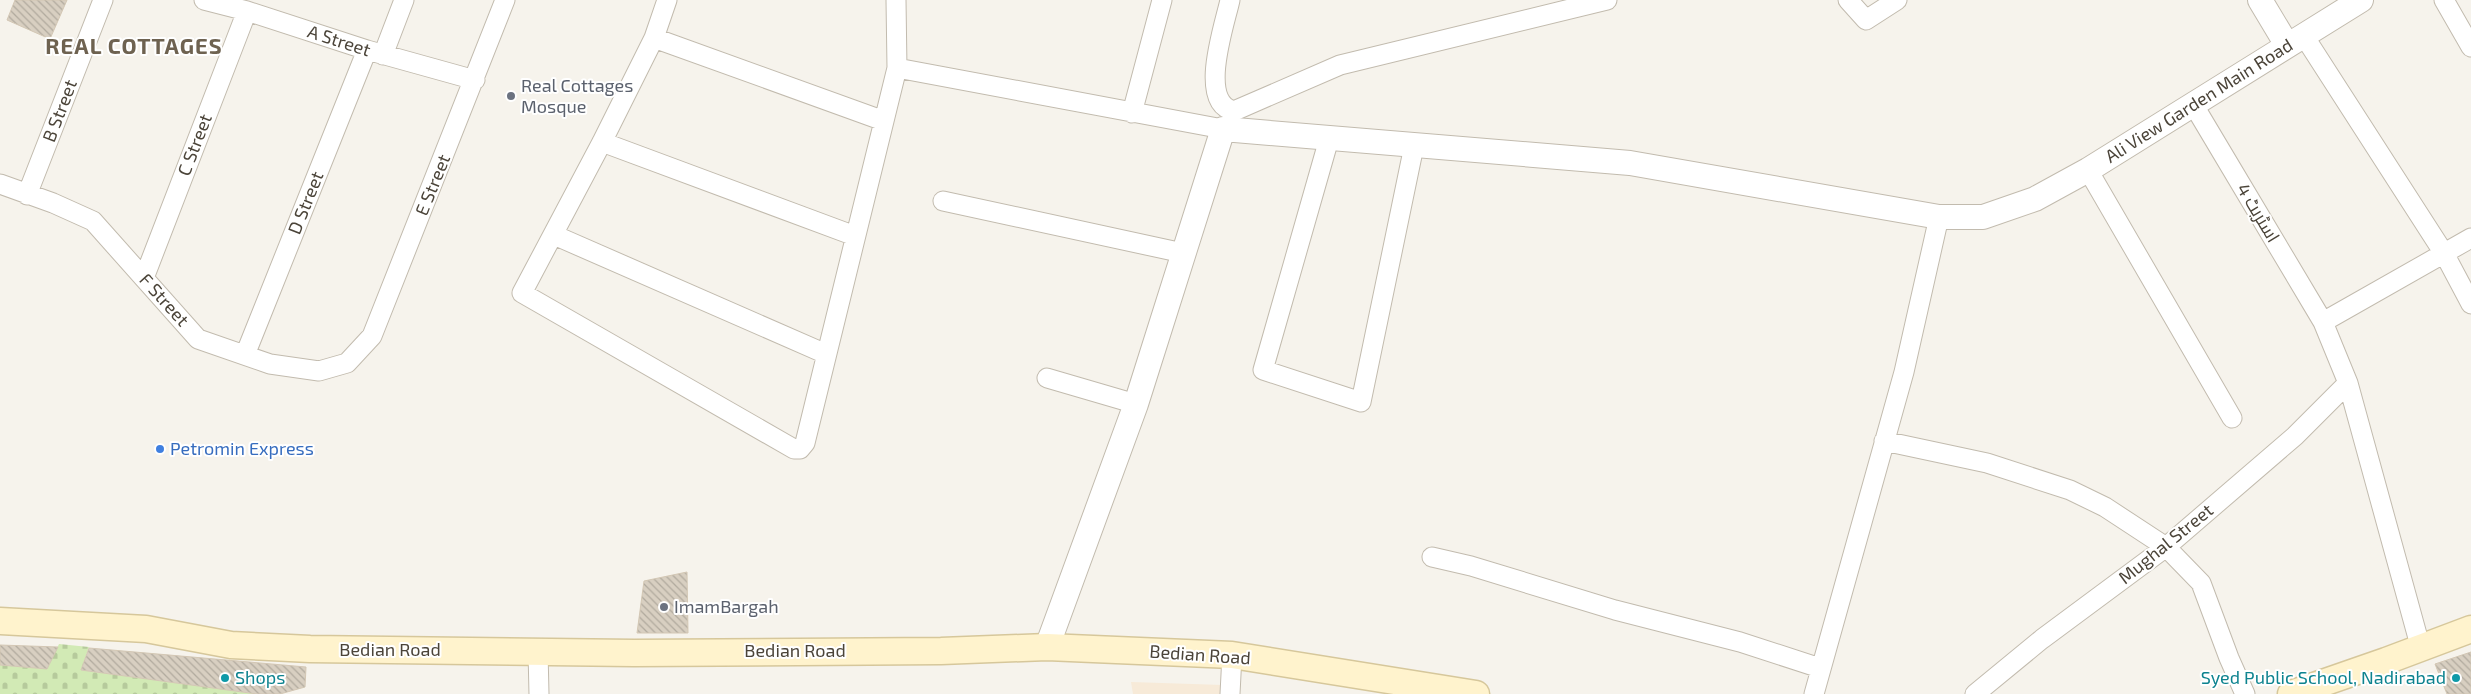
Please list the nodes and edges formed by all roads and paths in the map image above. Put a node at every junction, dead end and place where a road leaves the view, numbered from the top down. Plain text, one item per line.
1 (103, 0) edge
2 (204, 0) edge
3 (404, 0) edge
4 (505, 0) edge
5 (667, 0) edge
6 (896, 0) edge
7 (1162, 0) edge
8 (1230, 0) edge
9 (1607, 0) edge
10 (1848, 0) edge
11 (1897, 0) edge
12 (2260, 0) edge
13 (2361, 0) edge
14 (2444, 0) edge
15 (247, 11) junction
16 (654, 38) junction
17 (2295, 40) junction
18 (2471, 47) edge
19 (375, 52) junction
20 (897, 68) junction
21 (475, 80) junction
22 (2193, 104) junction
23 (1132, 113) junction
24 (884, 120) junction
25 (1223, 129) junction
26 (1329, 139) junction
27 (602, 142) junction
28 (1414, 146) junction
29 (2088, 170) junction
30 (0, 184) edge
31 (27, 195) junction
32 (943, 201) dead end
33 (1939, 217) junction
34 (554, 235) junction
35 (855, 236) junction
36 (2471, 238) edge
37 (1183, 253) junction
38 (2445, 254) junction
39 (144, 278) junction
40 (2471, 304) edge
41 (2323, 322) junction
42 (826, 354) junction
43 (245, 355) junction
44 (347, 362) joint
45 (1047, 378) dead end
46 (2348, 383) junction
47 (1136, 404) junction
48 (2232, 418) dead end
49 (1884, 441) junction
50 (2166, 547) junction
51 (1432, 557) dead end
52 (0, 602) edge
53 (0, 621) edge
54 (113, 626) junction
55 (2471, 629) edge
56 (1047, 647) junction
57 (2421, 648) junction
58 (538, 651) junction
59 (1232, 655) junction
60 (1820, 668) junction
61 (2325, 688) edge
62 (1461, 692) edge
63 (539, 694) edge
64 (1230, 694) edge
65 (1814, 694) edge
66 (1975, 694) edge
67 (2245, 694) edge
68 (2291, 694) edge

1 - 31 street, B Street
2 - 15 street, A Street
3 - 19 street, D Street
4 - 21 street, E Street
5 - 16 street
6 - 20 street
7 - 23 street
8 - 9 street
10 - 11 street
12 - 17 street
13 - 17 street, Ali View Garden Main Road
14 - 18 street
15 - 19 street, A Street
15 - 39 street, C Street
16 - 24 street
16 - 27 street
17 - 22 street, Ali View Garden Main Road
17 - 38 street
19 - 21 street, A Street
19 - 43 street, D Street
20 - 23 street
20 - 24 street
21 - 44 street, E Street
22 - 29 street, Ali View Garden Main Road
22 - 41 street, اسٹریٹ 4
23 - 25 street
24 - 35 street
25 - 26 street, Ali View Garden Main Road
25 - 37 street
26 - 28 street, Ali View Garden Main Road
26 - 28 street
27 - 34 street
27 - 35 street
28 - 33 street, Ali View Garden Main Road
29 - 33 street, Ali View Garden Main Road
29 - 48 street
30 - 31 street, F Street
31 - 39 street, F Street
32 - 37 street
33 - 49 street
34 - 42 street
34 - 42 street
35 - 42 street
36 - 38 street
37 - 47 street
38 - 40 street
38 - 41 street
39 - 43 street, F Street
41 - 46 street, اسٹریٹ 4
43 - 44 street, F Street
45 - 47 street
46 - 50 street, Mughal Street
46 - 57 street, اسٹریٹ 4
47 - 56 street
49 - 50 street
49 - 60 street
50 - 66 street, Mughal Street
50 - 67 street
51 - 60 street
52 - 54 main road, Bedian Road
53 - 54 main road, Bedian Road
54 - 58 main road, Bedian Road
55 - 57 main road
56 - 58 main road, Bedian Road
56 - 59 main road, Bedian Road
57 - 61 main road
58 - 63 street
59 - 62 main road, Bedian Road
59 - 64 street
60 - 65 street
61 - 68 main road

